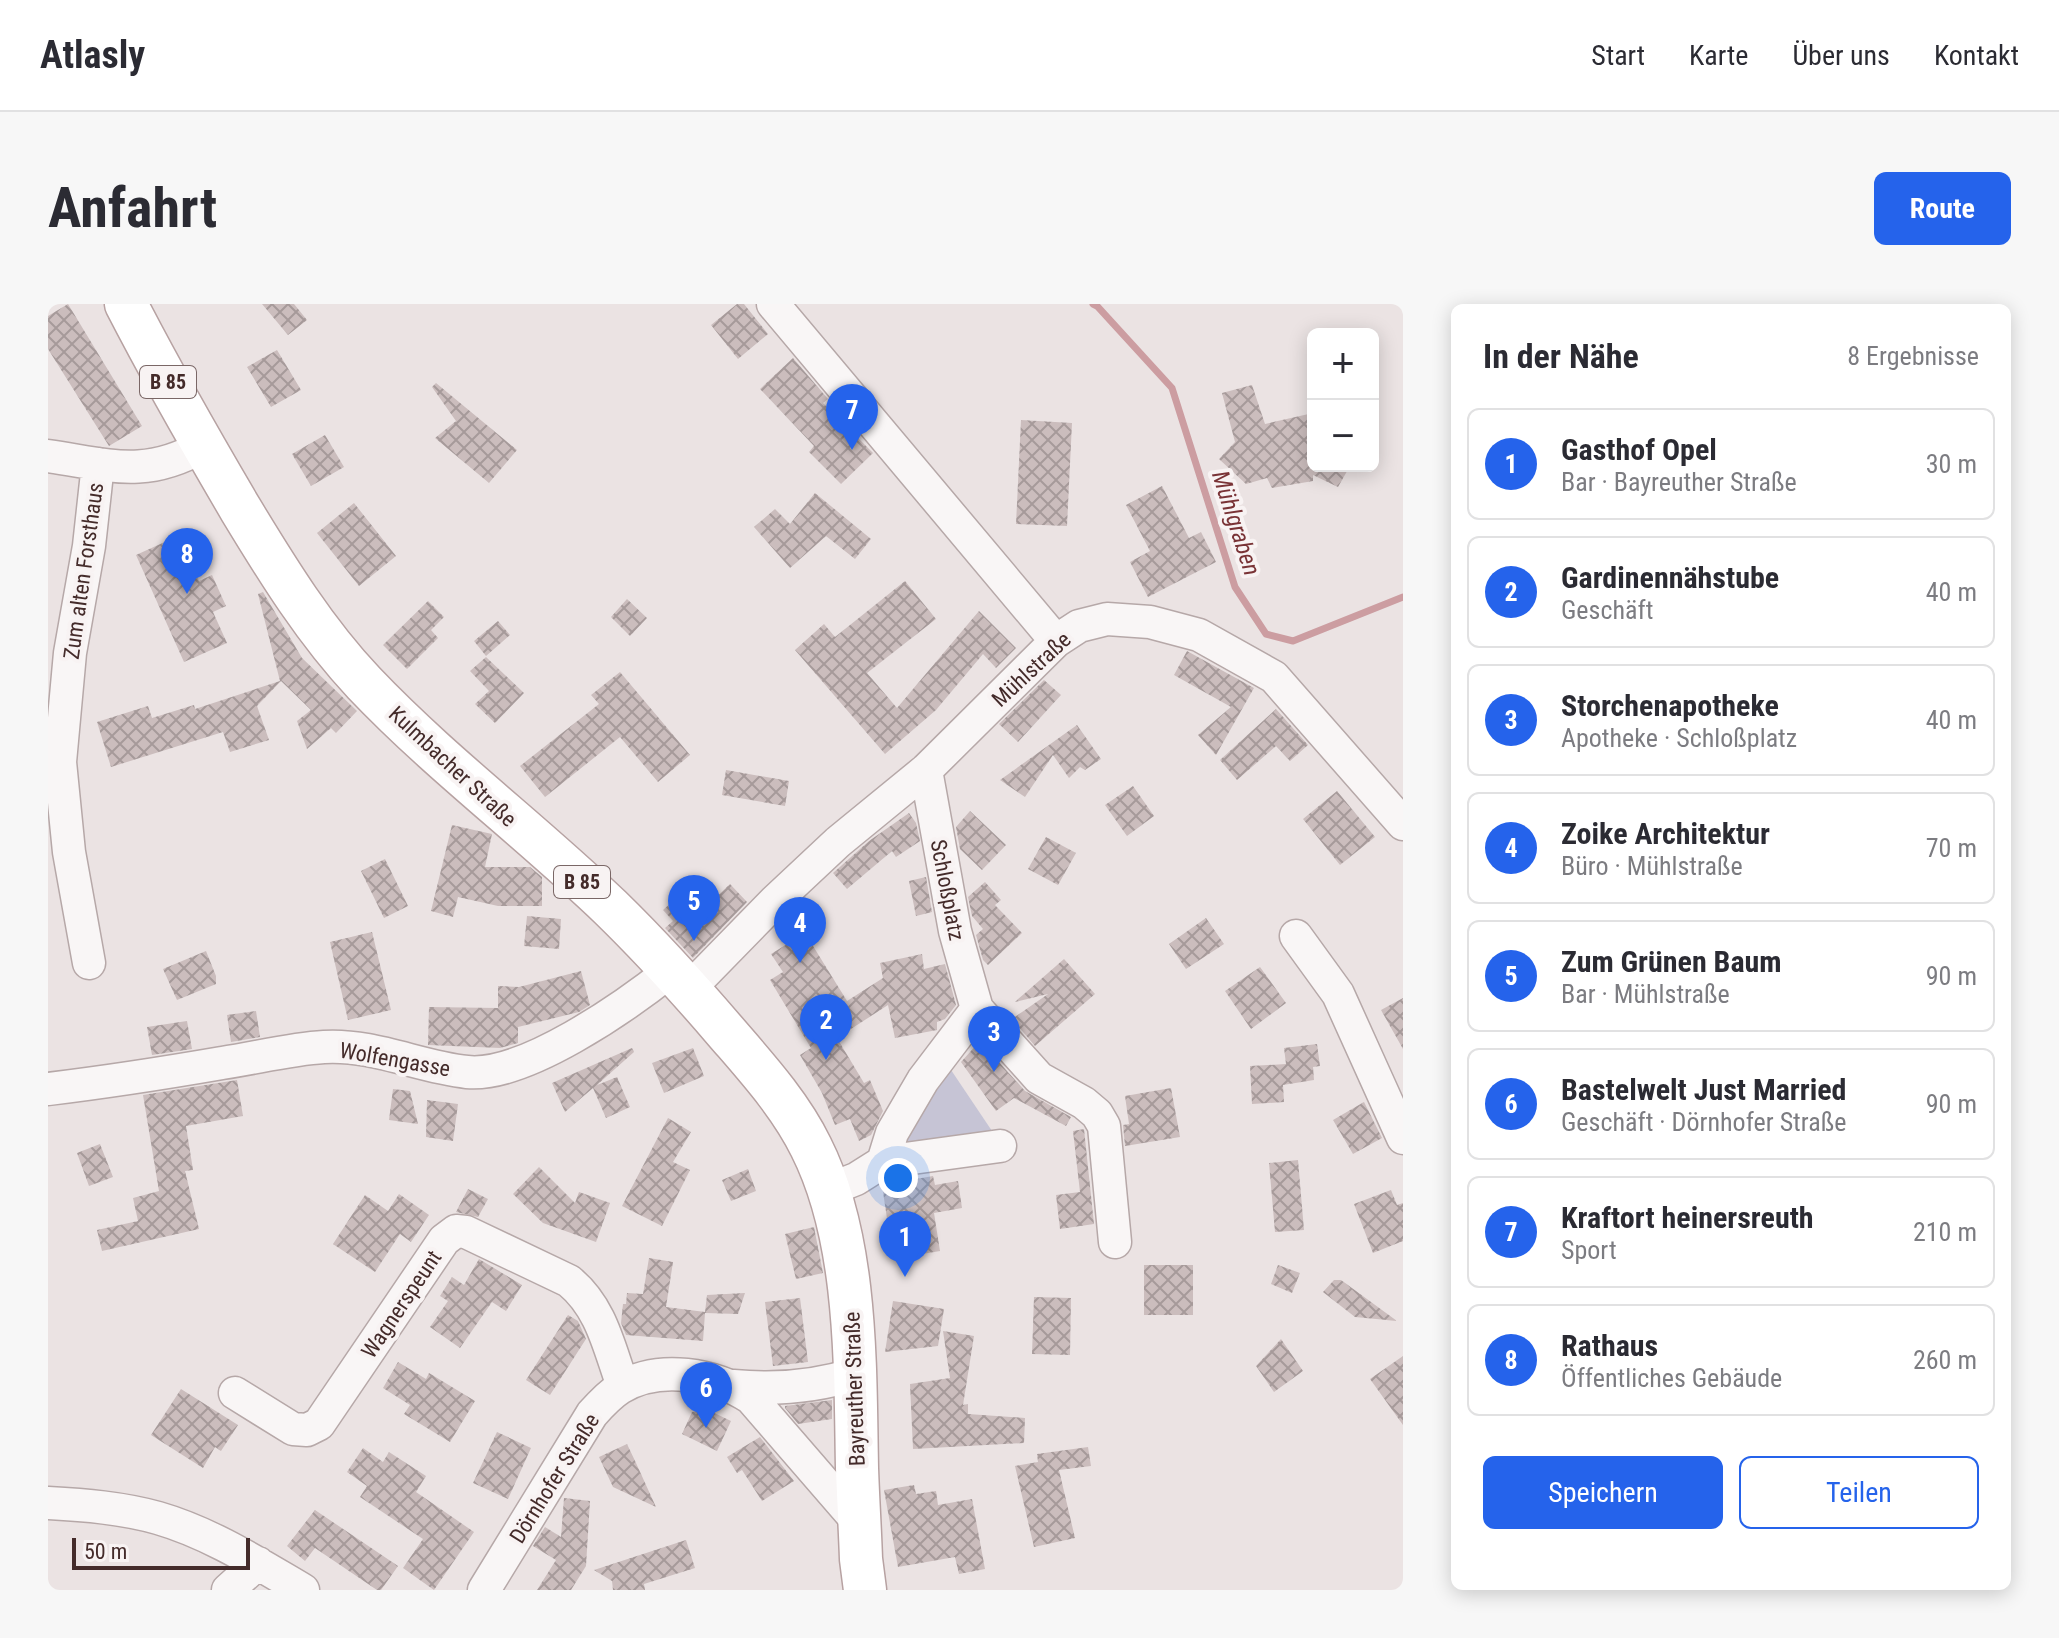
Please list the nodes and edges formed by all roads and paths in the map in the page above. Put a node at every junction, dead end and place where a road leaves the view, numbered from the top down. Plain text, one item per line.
1 (126, 304) edge
2 (773, 304) edge
3 (203, 446) junction
4 (48, 456) edge
5 (98, 464) junction
6 (1056, 641) junction
7 (926, 770) junction
8 (1403, 824) edge
9 (1296, 936) dead end
10 (89, 963) dead end
11 (679, 980) junction
12 (977, 1009) junction
13 (48, 1089) edge
14 (1403, 1138) edge
15 (1000, 1146) dead end
16 (883, 1162) junction
17 (828, 1190) junction
18 (1115, 1242) dead end
19 (855, 1374) junction
20 (623, 1386) junction
21 (733, 1386) junction
22 (235, 1393) dead end
23 (48, 1503) edge
24 (860, 1524) junction
25 (258, 1563) junction
26 (228, 1590) edge
27 (303, 1590) edge
28 (484, 1590) edge
29 (865, 1590) edge

1 - 3 main road, Kulmbacher Straße / B 85
2 - 6 street
3 - 5 street
3 - 11 main road, Kulmbacher Straße / B 85
4 - 5 street
5 - 10 street, Zum alten Forsthaus
6 - 7 street, Mühlstraße
6 - 8 street, Mühlstraße
7 - 11 street, Mühlstraße
7 - 12 street, Schloßplatz
9 - 14 street
11 - 13 street, Wolfengasse
11 - 17 main road, Kulmbacher Straße / B 85
12 - 16 street
12 - 18 street, Schloßplatz
15 - 16 street
16 - 17 street
17 - 19 main road, Bayreuther Straße / B 85
19 - 21 street, Dörnhofer Straße
19 - 24 main road, Bayreuther Straße / B 85
20 - 21 street, Dörnhofer Straße
20 - 22 street, Wagnerspeunt
20 - 28 street, Dörnhofer Straße
21 - 24 street, Dörnhofer Straße
23 - 25 street
24 - 29 main road, Bayreuther Straße / B 85
25 - 26 street
25 - 27 street

